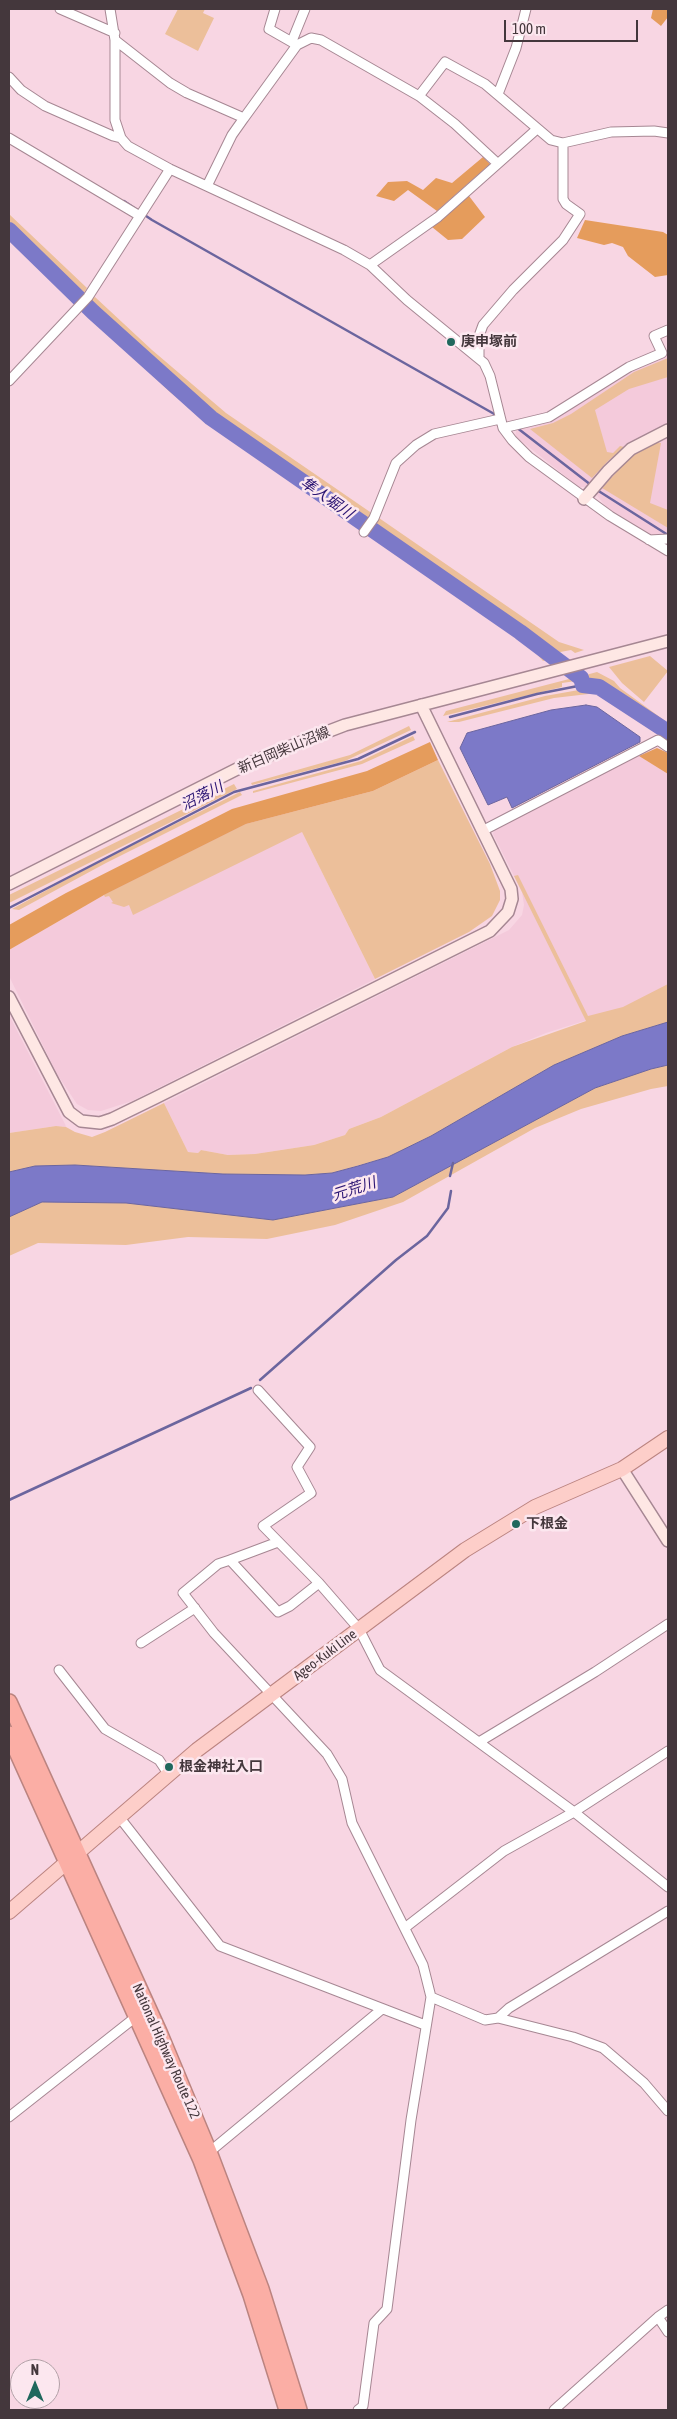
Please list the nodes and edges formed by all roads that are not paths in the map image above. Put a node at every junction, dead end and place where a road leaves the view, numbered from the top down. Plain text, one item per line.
1 (60, 9) edge
2 (110, 9) edge
3 (275, 9) edge
4 (305, 9) edge
5 (526, 9) edge
6 (115, 36) junction
7 (295, 43) junction
8 (9, 77) edge
9 (498, 94) junction
10 (419, 96) junction
11 (244, 118) junction
12 (537, 129) junction
13 (668, 133) edge
14 (9, 138) edge
15 (122, 138) junction
16 (563, 143) junction
17 (496, 163) junction
18 (170, 169) junction
19 (207, 186) junction
20 (140, 216) junction
21 (370, 265) junction
22 (668, 330) edge
23 (479, 358) junction
24 (9, 382) edge
25 (502, 424) junction
26 (668, 430) edge
27 (584, 499) junction
28 (364, 532) dead end
29 (668, 539) edge
30 (648, 540) junction
31 (668, 551) edge
32 (668, 641) edge
33 (421, 705) junction
34 (668, 747) edge
35 (482, 831) junction
36 (9, 884) edge
37 (9, 997) edge
38 (258, 1390) dead end
39 (668, 1438) edge
40 (622, 1469) junction
41 (668, 1541) edge
42 (278, 1542) junction
43 (230, 1560) junction
44 (319, 1583) junction
45 (195, 1608) junction
46 (668, 1624) edge
47 (359, 1629) junction
48 (141, 1643) dead end
49 (59, 1670) dead end
50 (271, 1695) junction
51 (10, 1708) edge
52 (9, 1734) edge
53 (479, 1742) junction
54 (668, 1752) edge
55 (169, 1775) junction
56 (574, 1812) junction
57 (120, 1818) junction
58 (73, 1859) junction
59 (668, 1887) edge
60 (668, 1911) edge
61 (9, 1912) edge
62 (406, 1927) junction
63 (431, 1997) junction
64 (382, 2009) junction
65 (137, 2016) junction
66 (498, 2018) junction
67 (426, 2026) junction
68 (668, 2111) edge
69 (9, 2117) edge
70 (205, 2156) junction
71 (668, 2310) edge
72 (658, 2316) junction
73 (668, 2332) edge
74 (287, 2410) edge
75 (299, 2410) edge
76 (358, 2410) edge
77 (554, 2410) edge

1 - 6 street
2 - 6 street
3 - 7 street
4 - 7 street
5 - 9 street
6 - 11 street
6 - 15 street
7 - 10 street
7 - 11 street
8 - 15 street
9 - 10 street
9 - 12 street
10 - 17 street
11 - 19 street
12 - 16 street
12 - 17 street
13 - 16 street
14 - 20 street
15 - 18 street
16 - 23 street
17 - 21 street
18 - 19 street
18 - 20 street
19 - 21 street
20 - 24 street
21 - 23 street
22 - 25 street
23 - 25 street
25 - 27 street
25 - 28 street
26 - 27 street
27 - 30 street
29 - 30 street
30 - 31 street
32 - 33 street, 新白岡柴山沼線
33 - 35 street
33 - 36 street, 新白岡柴山沼線
34 - 35 street
35 - 37 street
38 - 42 street
39 - 40 main road, Ageo-Kuki Line
40 - 41 street
40 - 47 main road, Ageo-Kuki Line
42 - 43 street
42 - 44 street
43 - 44 street
43 - 45 street
44 - 47 street
45 - 48 street
45 - 50 street
46 - 53 street
47 - 50 main road, Ageo-Kuki Line
47 - 53 street
49 - 55 street
50 - 55 main road, Ageo-Kuki Line
50 - 62 street
51 - 58 highway, National Highway Route 122
52 - 58 highway, National Highway Route 122
53 - 56 street
54 - 56 street
55 - 57 main road, Ageo-Kuki Line
56 - 59 street
56 - 62 street
57 - 58 main road, Ageo-Kuki Line
57 - 64 street
58 - 61 main road, Ageo-Kuki Line
58 - 65 highway, National Highway Route 122
58 - 70 highway, National Highway Route 122
60 - 66 street
62 - 63 street
63 - 66 street
63 - 67 street
64 - 67 street
64 - 70 street
65 - 69 street
65 - 70 highway, National Highway Route 122
66 - 68 street
67 - 76 street
70 - 74 highway, National Highway Route 122
70 - 75 highway, National Highway Route 122
71 - 72 street
72 - 73 street
72 - 77 street

